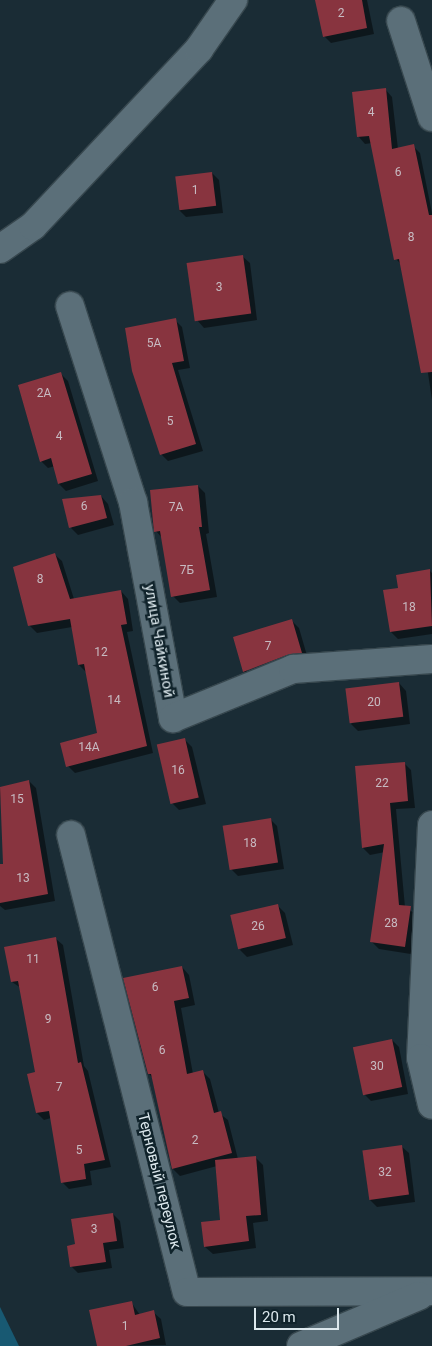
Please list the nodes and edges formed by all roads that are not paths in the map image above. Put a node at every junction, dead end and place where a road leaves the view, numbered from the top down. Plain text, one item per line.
1 (233, 0) edge
2 (401, 21) dead end
3 (432, 117) edge
4 (0, 249) edge
5 (70, 306) dead end
6 (432, 659) edge
7 (432, 825) edge
8 (71, 834) dead end
9 (432, 1105) edge
10 (431, 1291) edge
11 (301, 1346) edge

1 - 4 street
2 - 3 street
5 - 6 street, улица Чайкиной
7 - 9 street
8 - 10 street, Терновый переулок
10 - 11 street

